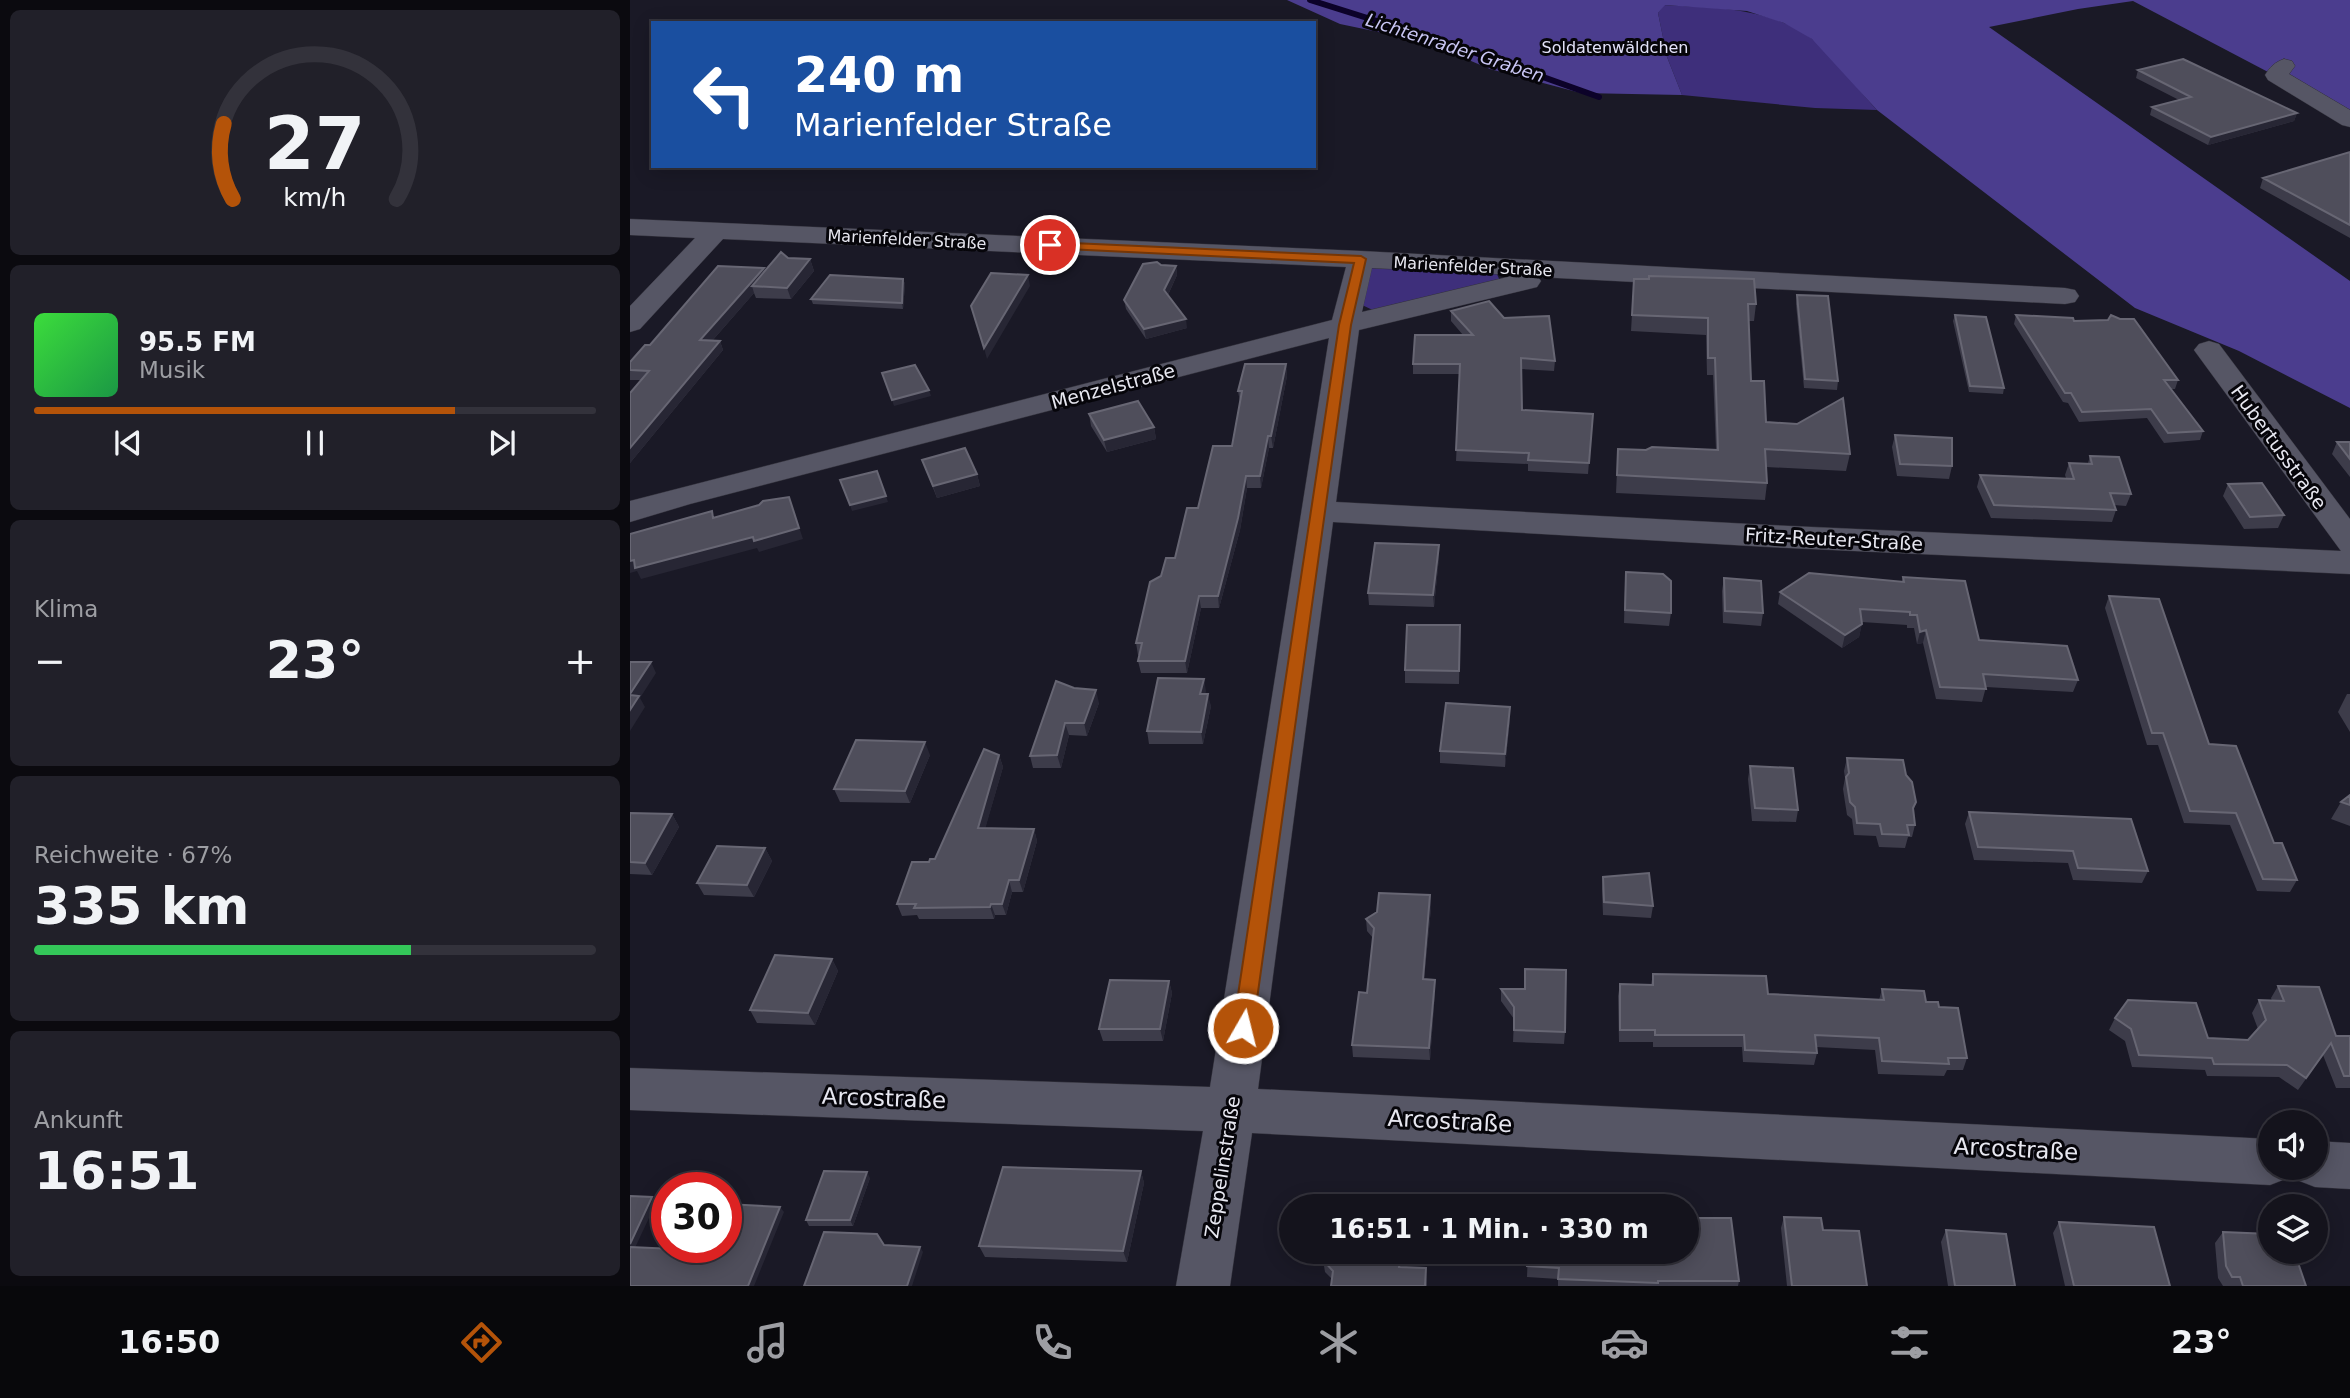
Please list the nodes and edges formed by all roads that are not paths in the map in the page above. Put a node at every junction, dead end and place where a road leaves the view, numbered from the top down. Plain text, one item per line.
1 (2284, 66) dead end
2 (2350, 120) edge
3 (630, 227) edge
4 (716, 230) junction
5 (1361, 259) junction
6 (1548, 271) junction
7 (2065, 296) dead end
8 (630, 323) edge
9 (1345, 325) junction
10 (2209, 350) dead end
11 (630, 496) edge
12 (678, 497) junction
13 (1317, 511) junction
14 (630, 512) edge
15 (2350, 544) edge
16 (2350, 563) edge
17 (630, 1089) edge
18 (1231, 1110) junction
19 (2258, 1161) edge
20 (2328, 1165) edge
21 (2350, 1166) edge
22 (1203, 1286) edge

1 - 2 street
3 - 4 street, Marienfelder Straße
4 - 5 street, Marienfelder Straße
4 - 8 street
5 - 6 street, Marienfelder Straße
5 - 9 street, Zeppelinstraße
6 - 7 street, Marienfelder Straße
6 - 9 street, Menzelstraße
9 - 12 street, Menzelstraße
9 - 13 street, Zeppelinstraße
10 - 15 street, Hubertusstraße
11 - 12 street, Menzelstraße
12 - 14 street, Menzelstraße
13 - 16 street, Fritz-Reuter-Straße
13 - 18 street, Zeppelinstraße
17 - 18 street, Arcostraße
18 - 19 street, Arcostraße
18 - 22 street, Zeppelinstraße
20 - 21 street

